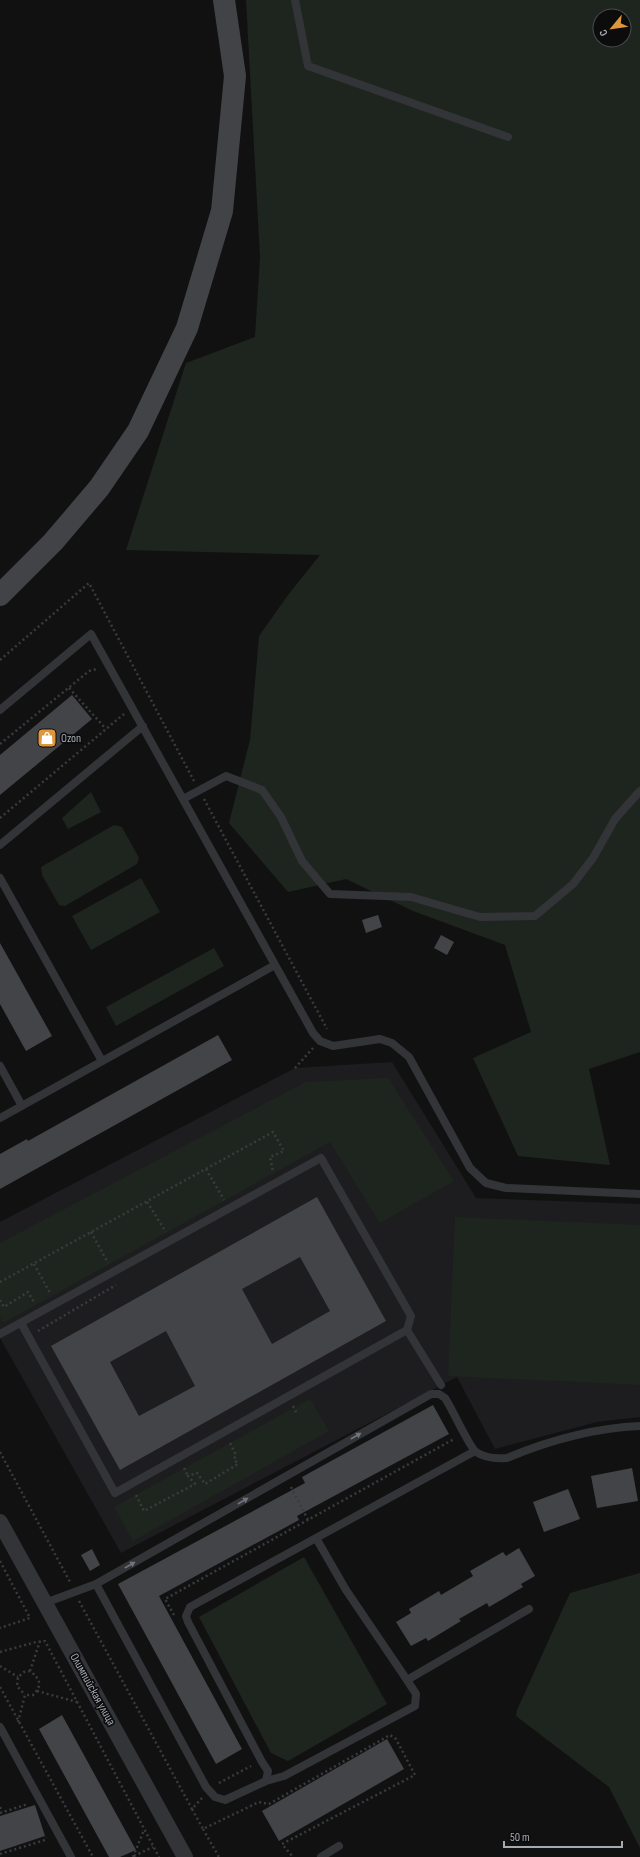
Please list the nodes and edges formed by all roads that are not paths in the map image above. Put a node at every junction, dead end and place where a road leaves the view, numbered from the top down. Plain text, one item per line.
1 (224, 0) edge
2 (294, 0) edge
3 (508, 137) dead end
4 (0, 595) edge
5 (0, 710) edge
6 (143, 726) junction
7 (640, 791) edge
8 (183, 799) junction
9 (0, 845) edge
10 (0, 878) edge
11 (275, 965) junction
12 (102, 1061) junction
13 (0, 1066) edge
14 (22, 1106) junction
15 (0, 1118) edge
16 (640, 1194) edge
17 (21, 1323) junction
18 (407, 1330) junction
19 (0, 1334) edge
20 (441, 1385) dead end
21 (640, 1426) edge
22 (475, 1451) junction
23 (0, 1522) edge
24 (316, 1538) junction
25 (96, 1584) junction
26 (45, 1603) junction
27 (529, 1609) dead end
28 (407, 1680) junction
29 (0, 1728) edge
30 (266, 1781) junction
31 (339, 1846) dead end
32 (71, 1857) edge
33 (185, 1857) edge
34 (321, 1857) edge

1 - 4 street
2 - 3 lane
5 - 6 lane
6 - 8 lane
6 - 9 lane
7 - 8 lane
8 - 11 lane
10 - 12 lane
11 - 12 lane
11 - 16 lane
12 - 14 lane
13 - 14 lane
14 - 15 lane
17 - 18 lane
17 - 18 lane
17 - 19 lane
18 - 20 lane
21 - 22 lane
22 - 24 lane
25 -> 22 lane
23 - 26 street, Олимпийская улица
24 - 28 lane
24 - 30 lane
25 - 26 lane
25 - 30 lane
26 - 33 street, Олимпийская улица
27 - 28 lane
28 - 30 lane
29 - 32 lane
31 - 34 lane

